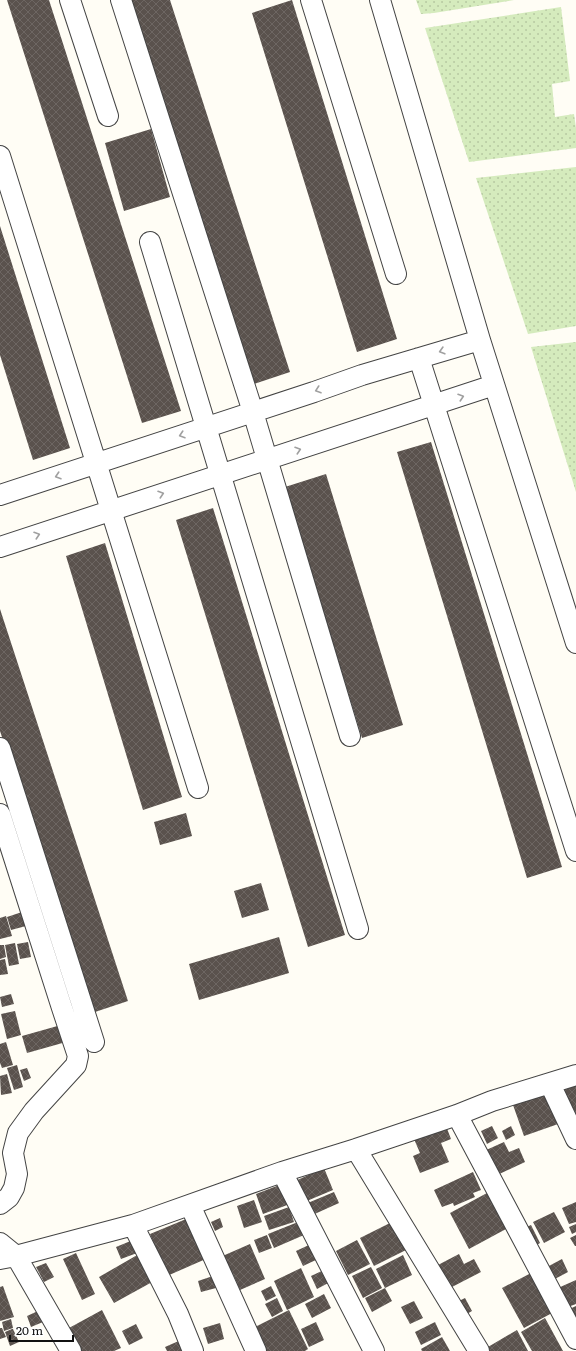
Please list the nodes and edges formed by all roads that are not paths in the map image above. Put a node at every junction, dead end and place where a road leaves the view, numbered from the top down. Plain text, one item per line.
1 (70, 0) edge
2 (121, 0) edge
3 (311, 0) edge
4 (380, 0) edge
5 (108, 116) dead end
6 (0, 156) edge
7 (150, 242) dead end
8 (396, 274) dead end
9 (480, 340) junction
10 (419, 358) junction
11 (494, 386) junction
12 (434, 405) junction
13 (253, 412) junction
14 (206, 427) junction
15 (267, 460) junction
16 (97, 463) junction
17 (220, 475) junction
18 (0, 495) edge
19 (110, 511) junction
20 (0, 547) edge
21 (570, 606) edge
22 (576, 643) edge
23 (350, 736) dead end
24 (0, 748) edge
25 (198, 788) dead end
26 (2, 825) edge
27 (576, 851) edge
28 (358, 929) dead end
29 (94, 1042) dead end
30 (576, 1075) edge
31 (550, 1084) junction
32 (457, 1114) junction
33 (576, 1139) edge
34 (356, 1149) junction
35 (282, 1172) junction
36 (0, 1204) edge
37 (190, 1205) junction
38 (133, 1225) junction
39 (0, 1243) edge
40 (8, 1257) edge
41 (576, 1339) edge
42 (71, 1351) edge
43 (193, 1351) edge
44 (256, 1351) edge
45 (374, 1351) edge
46 (479, 1351) edge

1 - 5 street
2 - 13 street
3 - 8 street
4 - 9 street
6 - 16 street
7 - 14 street
9 -> 10 street
9 - 11 street
10 - 12 street
10 -> 13 street
12 -> 11 street
11 - 21 street
15 -> 12 street
12 - 27 street
13 - 14 street
13 - 15 street
14 -> 16 street
14 - 17 street
15 - 17 street
15 - 23 street
16 -> 18 street
16 - 19 street
19 -> 17 street
17 - 28 street
20 -> 19 street
19 - 25 street
21 - 22 street
24 - 29 street
26 - 36 street
30 - 31 street
31 - 32 street
31 - 33 street
32 - 34 street
32 - 41 street
34 - 35 street
34 - 46 street
35 - 37 street
35 - 45 street
37 - 38 street
37 - 44 street
38 - 40 street
38 - 43 street
39 - 40 street
40 - 42 street

